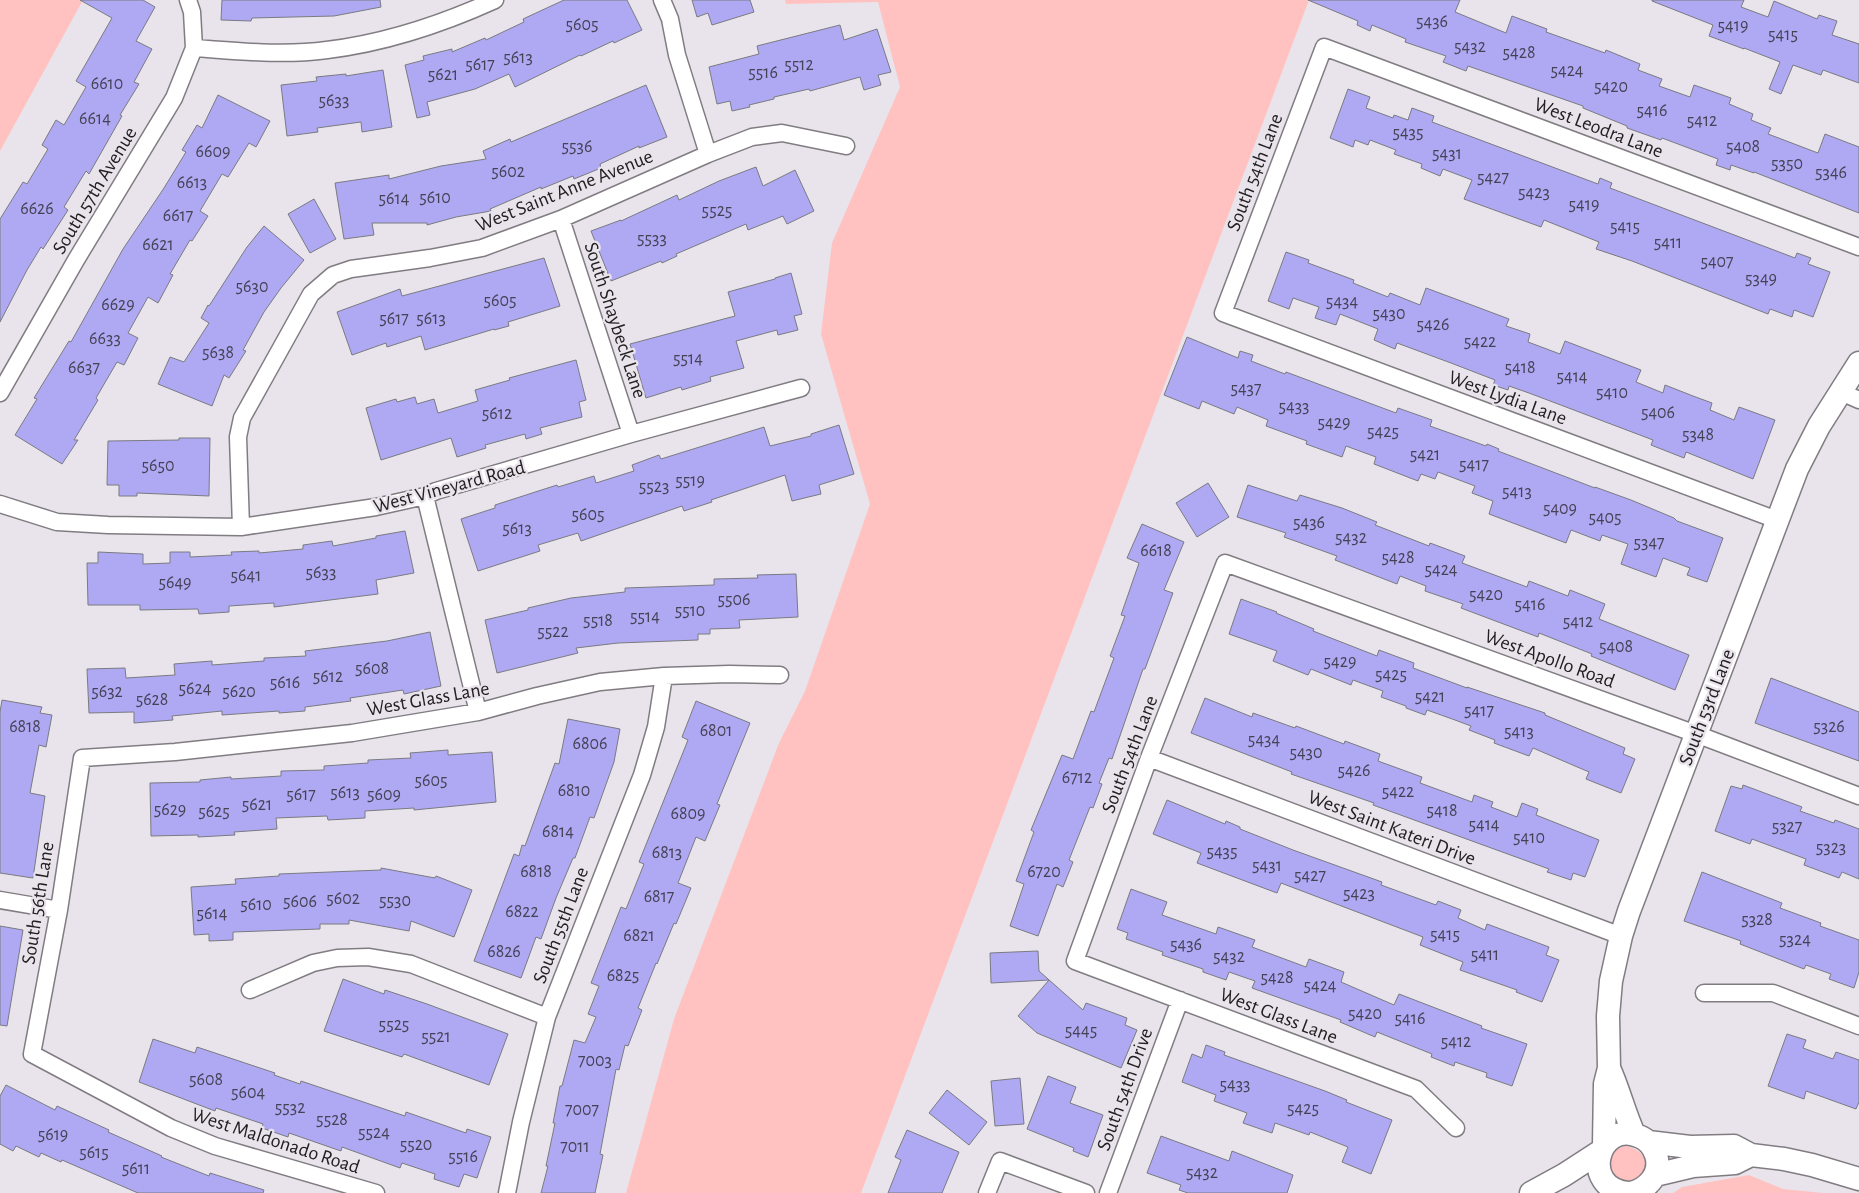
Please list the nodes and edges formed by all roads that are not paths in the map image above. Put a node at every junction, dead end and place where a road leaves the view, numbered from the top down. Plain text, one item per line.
1 (188, 0) edge
2 (494, 0) edge
3 (662, 0) edge
4 (1324, 47) joint
5 (194, 48) junction
6 (846, 146) dead end
7 (708, 154) junction
8 (561, 219) junction
9 (1859, 247) edge
10 (1223, 313) joint
11 (1859, 363) edge
12 (801, 388) dead end
13 (0, 393) edge
14 (1850, 396) edge
15 (631, 434) junction
16 (425, 496) junction
17 (0, 504) edge
18 (1777, 520) junction
19 (241, 527) junction
20 (1225, 563) joint
21 (780, 675) dead end
22 (664, 676) junction
23 (478, 712) junction
24 (1696, 734) junction
25 (82, 758) joint
26 (1149, 758) junction
27 (1859, 796) edge
28 (0, 900) edge
29 (59, 910) junction
30 (1621, 936) junction
31 (1075, 961) joint
32 (250, 990) dead end
33 (1704, 993) dead end
34 (1180, 1000) junction
35 (547, 1017) junction
36 (1859, 1026) edge
37 (32, 1054) joint
38 (1609, 1068) junction
39 (1456, 1128) dead end
40 (1641, 1138) junction
41 (1603, 1148) junction
42 (1751, 1155) junction
43 (1655, 1175) junction
44 (1859, 1179) edge
45 (1616, 1192) edge
46 (376, 1193) edge
47 (507, 1193) edge
48 (987, 1193) edge
49 (1086, 1193) edge
50 (1108, 1193) edge
51 (1531, 1193) edge

1 - 5 street, South 57th Avenue
2 - 5 street
3 - 7 street
4 - 9 street, West Leodra Lane
4 - 10 street, South 54th Lane
5 - 13 street, South 57th Avenue
6 - 7 street, West Saint Anne Avenue
7 - 8 street, West Saint Anne Avenue
8 - 15 street, South Shaybeck Lane
8 - 19 street, West Saint Anne Avenue
10 - 18 street, West Lydia Lane
11 - 14 street, South 53rd Lane
12 - 15 street, West Vineyard Road
14 - 18 street, South 53rd Lane
15 - 16 street, West Vineyard Road
16 - 19 street, West Vineyard Road
16 - 23 street
17 - 19 street, West Vineyard Road
18 - 24 street, South 53rd Lane
20 - 24 street, West Apollo Road
20 - 26 street, South 54th Lane
21 - 22 street, West Glass Lane
22 - 23 street, West Glass Lane
22 - 35 street, South 55th Lane
23 - 25 street, West Glass Lane
24 - 27 street, West Apollo Road
24 - 30 street, South 53rd Lane
25 - 29 street, South 56th Lane
26 - 30 street, West Saint Kateri Drive
26 - 31 street, South 54th Lane
28 - 29 street
29 - 37 street, South 56th Lane
30 - 38 street, South 53rd Lane
31 - 34 street, West Glass Lane
32 - 35 street
33 - 36 street
34 - 39 street, West Glass Lane
34 - 50 street, South 54th Drive
35 - 47 street, South 55th Lane
37 - 46 street, West Maldonado Road
38 - 40 street, South 53rd Lane
38 - 41 street, South 53rd Lane
40 - 41 street
40 - 42 street
40 - 43 street, South 53rd Lane
41 - 45 street, South 53rd Lane
41 - 51 street
42 - 43 street
42 - 44 street
43 - 45 street, South 53rd Lane
48 - 49 street

